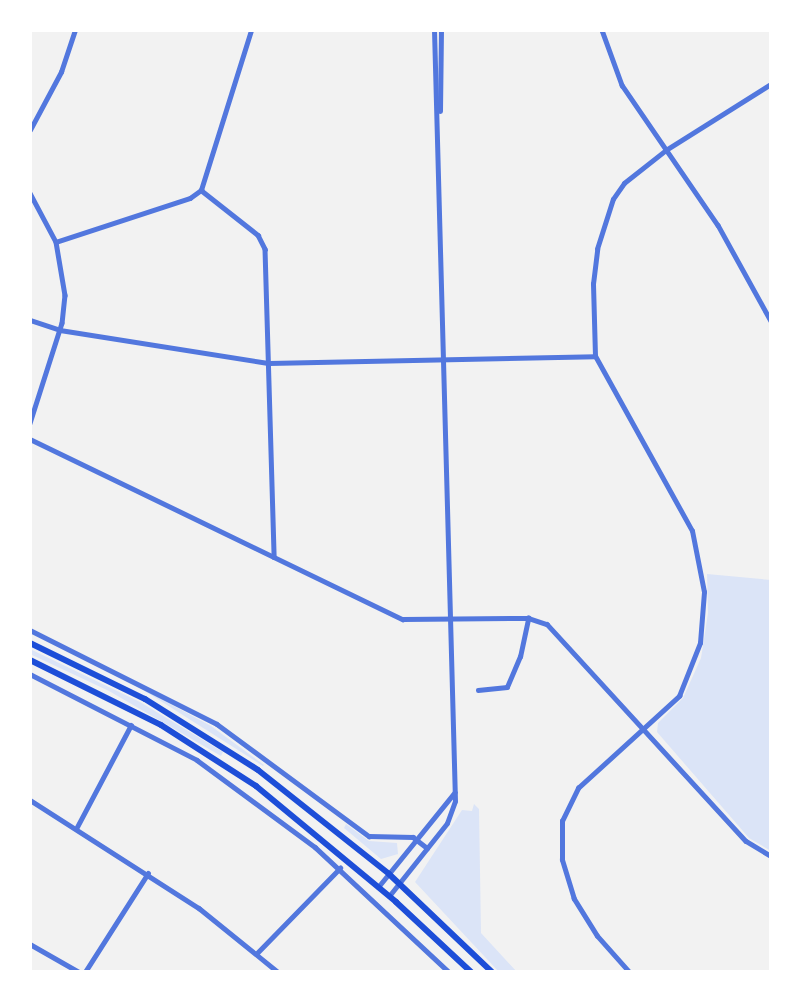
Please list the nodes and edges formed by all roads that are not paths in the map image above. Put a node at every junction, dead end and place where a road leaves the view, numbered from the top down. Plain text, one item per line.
1 (75, 30) edge
2 (250, 30) edge
3 (434, 30) edge
4 (441, 30) edge
5 (602, 30) edge
6 (771, 84) edge
7 (438, 117) junction
8 (30, 130) edge
9 (666, 150) junction
10 (201, 190) junction
11 (30, 193) edge
12 (56, 242) junction
13 (30, 320) edge
14 (771, 321) edge
15 (60, 330) junction
16 (595, 356) junction
17 (445, 362) junction
18 (269, 363) junction
19 (30, 423) edge
20 (30, 439) edge
21 (274, 557) junction
22 (528, 618) junction
23 (452, 619) junction
24 (30, 629) edge
25 (30, 643) edge
26 (30, 660) edge
27 (30, 674) edge
28 (478, 690) dead end
29 (131, 725) junction
30 (645, 729) junction
31 (455, 793) junction
32 (30, 800) edge
33 (77, 827) junction
34 (417, 840) junction
35 (427, 848) junction
36 (771, 856) edge
37 (340, 868) junction
38 (148, 873) junction
39 (389, 874) junction
40 (399, 883) junction
41 (378, 887) junction
42 (389, 896) junction
43 (30, 944) edge
44 (257, 953) junction
45 (79, 972) edge
46 (85, 972) edge
47 (278, 972) edge
48 (449, 972) edge
49 (471, 972) edge
50 (492, 972) edge
51 (629, 972) edge

1 - 8 street
2 - 10 street
3 - 7 street
4 - 7 street
5 - 9 street
6 - 9 street
7 - 17 street
9 - 14 street
9 - 16 street
10 - 12 street
10 - 18 street
11 - 12 street
12 - 15 street
13 - 15 street
15 - 18 street
15 - 19 street
16 - 17 street
16 - 30 street
17 - 18 street
17 - 23 street
18 - 21 street
20 - 21 street
21 - 23 street
22 - 23 street
22 - 28 street
22 - 30 street
23 - 31 street
24 - 34 street
25 - 39 main road
26 - 41 main road
27 - 29 street
29 - 33 street
29 - 37 street
30 - 36 street
30 - 51 street
31 - 34 street
31 - 35 street
32 - 33 street
33 - 38 street
34 - 35 street
34 - 39 street
35 - 40 street
37 - 44 street
37 - 48 street
38 - 44 street
38 - 46 street
39 - 40 main road
39 - 41 street
40 - 42 street
40 - 50 main road
41 - 42 main road
42 - 49 main road
43 - 45 street
44 - 47 street

